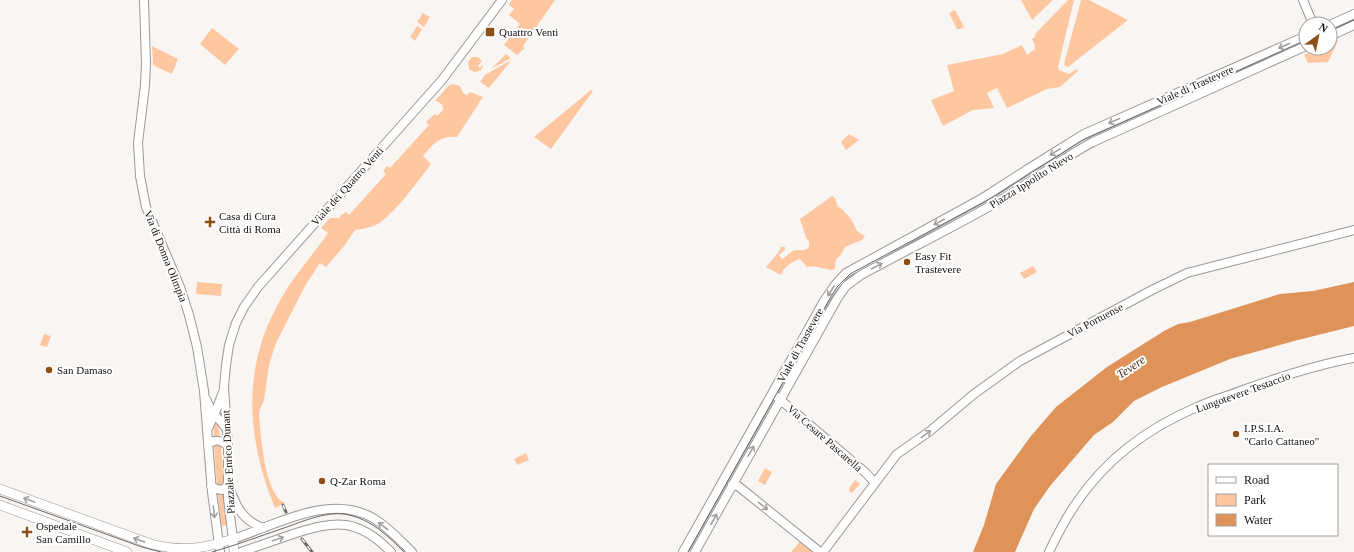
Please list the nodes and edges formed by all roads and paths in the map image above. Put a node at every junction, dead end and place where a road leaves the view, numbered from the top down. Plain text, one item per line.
1 (144, 0) edge
2 (502, 0) edge
3 (1303, 0) edge
4 (1354, 14) edge
5 (1310, 16) edge
6 (1338, 21) edge
7 (1354, 25) edge
8 (1338, 32) edge
9 (1298, 40) edge
10 (1298, 50) edge
11 (1258, 58) junction
12 (1268, 63) junction
13 (1084, 134) joint
14 (1088, 145) joint
15 (978, 201) joint
16 (974, 215) joint
17 (1354, 230) edge
18 (1354, 358) edge
19 (224, 387) junction
20 (204, 391) junction
21 (772, 394) junction
22 (780, 400) junction
23 (207, 401) junction
24 (220, 401) junction
25 (215, 415) junction
26 (227, 429) junction
27 (207, 433) junction
28 (208, 445) junction
29 (228, 446) junction
30 (875, 483) junction
31 (229, 485) junction
32 (732, 485) junction
33 (211, 486) junction
34 (0, 489) edge
35 (0, 505) edge
36 (263, 528) junction
37 (233, 539) junction
38 (219, 548) edge
39 (127, 552) edge
40 (234, 552) edge
41 (241, 552) edge
42 (391, 552) edge
43 (412, 552) edge
44 (684, 552) edge
45 (695, 552) edge
46 (820, 552) edge
47 (823, 552) edge
48 (1049, 552) edge

1 - 20 main road, Via di Donna Olimpia
2 - 19 main road, Viale dei Quattro Venti
3 - 5 main road
4 - 6 main road
7 - 8 main road
9 -> 11 main road, Viale di Trastevere
10 - 12 main road, Viale di Trastevere
11 - 12 main road
11 -> 13 main road, Viale di Trastevere
12 - 14 main road, Viale di Trastevere
13 -> 15 main road, Piazza Ippolito Nievo
14 - 16 main road, Piazza Ippolito Nievo
15 -> 21 main road, Viale di Trastevere
22 -> 16 main road, Viale di Trastevere
30 -> 17 main road, Via Portuense
18 - 48 main road, Lungotevere Testaccio
19 - 24 main road, Piazzale Enrico Dunant
19 - 26 main road, Piazzale Enrico Dunant
20 - 23 main road, Piazzale Enrico Dunant
20 - 27 main road, Piazzale Enrico Dunant
21 - 22 main road, Via Cesare Pascarella
21 - 44 main road, Viale di Trastevere
22 - 30 main road, Via Cesare Pascarella
32 -> 22 main road, Viale di Trastevere
23 - 24 main road
23 - 25 main road, Piazzale Enrico Dunant
24 - 25 main road, Piazzale Enrico Dunant
25 - 26 main road, Piazzale Enrico Dunant
25 - 27 main road, Piazzale Enrico Dunant
26 - 29 main road, Piazzale Enrico Dunant
27 - 28 main road, Piazzale Enrico Dunant
28 - 29 main road
28 - 33 main road, Piazzale Enrico Dunant
29 - 31 main road, Piazzale Enrico Dunant
30 - 47 main road, Via Portuense
31 - 33 main road
31 - 36 main road
31 - 37 main road, Piazzale Enrico Dunant
45 -> 32 main road, Viale di Trastevere
32 -> 46 main road
33 -> 38 main road, Piazzale Enrico Dunant
38 -> 34 main road
35 - 39 main road
36 - 37 main road
43 -> 36 main road
37 - 38 main road
37 - 40 main road, Piazzale Enrico Dunant
41 -> 42 main road

